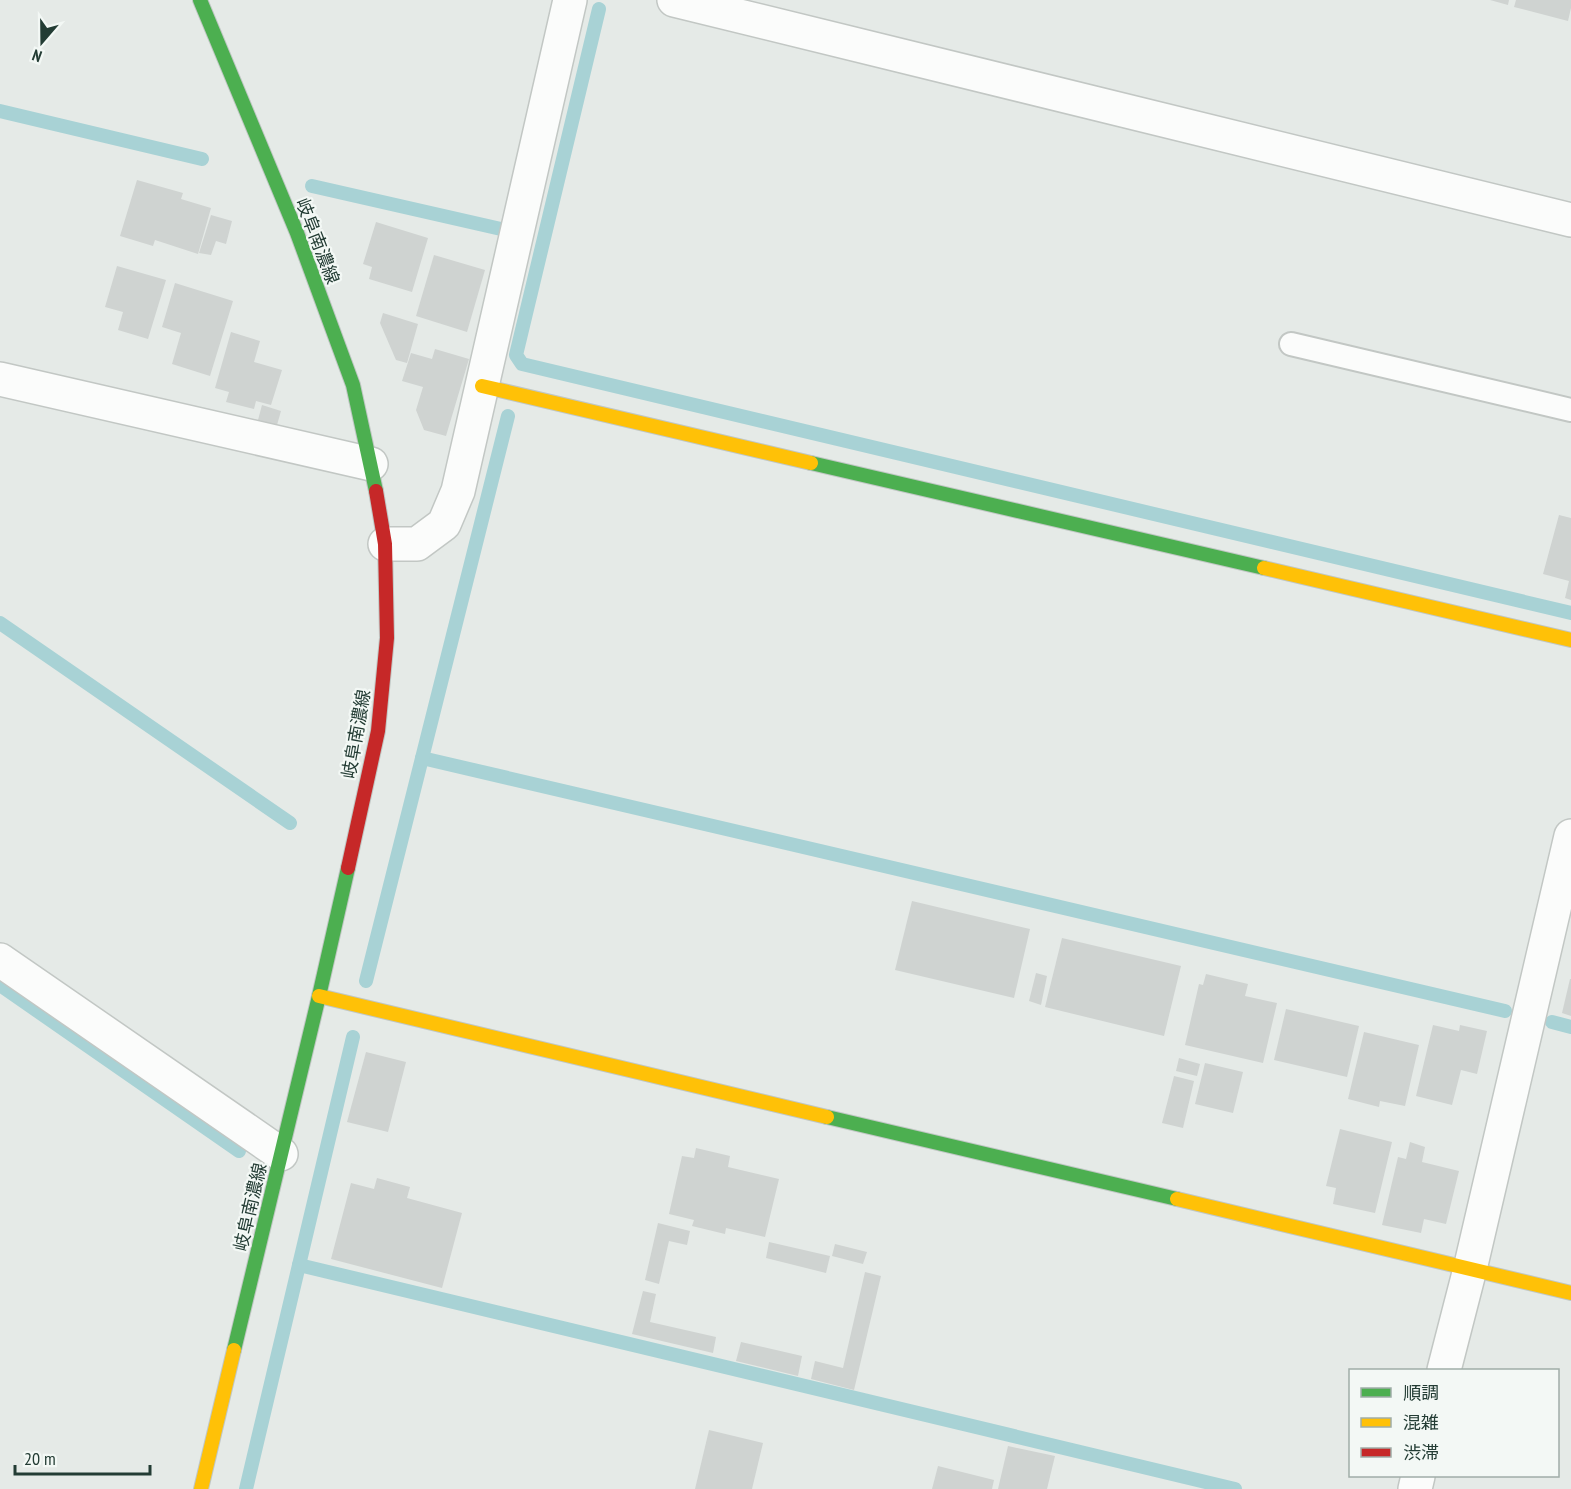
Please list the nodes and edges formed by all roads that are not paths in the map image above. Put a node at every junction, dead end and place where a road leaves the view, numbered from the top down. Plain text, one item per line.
1 (200, 0) edge
2 (570, 0) edge
3 (674, 0) edge
4 (1571, 220) edge
5 (1290, 344) dead end
6 (0, 379) edge
7 (482, 386) junction
8 (1571, 410) edge
9 (371, 464) junction
10 (385, 544) junction
11 (1571, 640) edge
12 (1571, 836) edge
13 (1564, 894) edge
14 (0, 960) edge
15 (319, 996) junction
16 (281, 1154) junction
17 (1470, 1269) junction
18 (1571, 1293) edge
19 (1445, 1369) edge
20 (201, 1489) edge

1 - 9 street, 岐阜南濃線
2 - 7 street
3 - 4 street
5 - 8 lane
6 - 9 street
7 - 10 street
7 - 11 street
9 - 10 street, 岐阜南濃線
10 - 15 street, 岐阜南濃線
12 - 13 street
13 - 17 street
14 - 16 street
15 - 16 street, 岐阜南濃線
15 - 17 street
16 - 20 street, 岐阜南濃線
17 - 18 street
17 - 19 street

